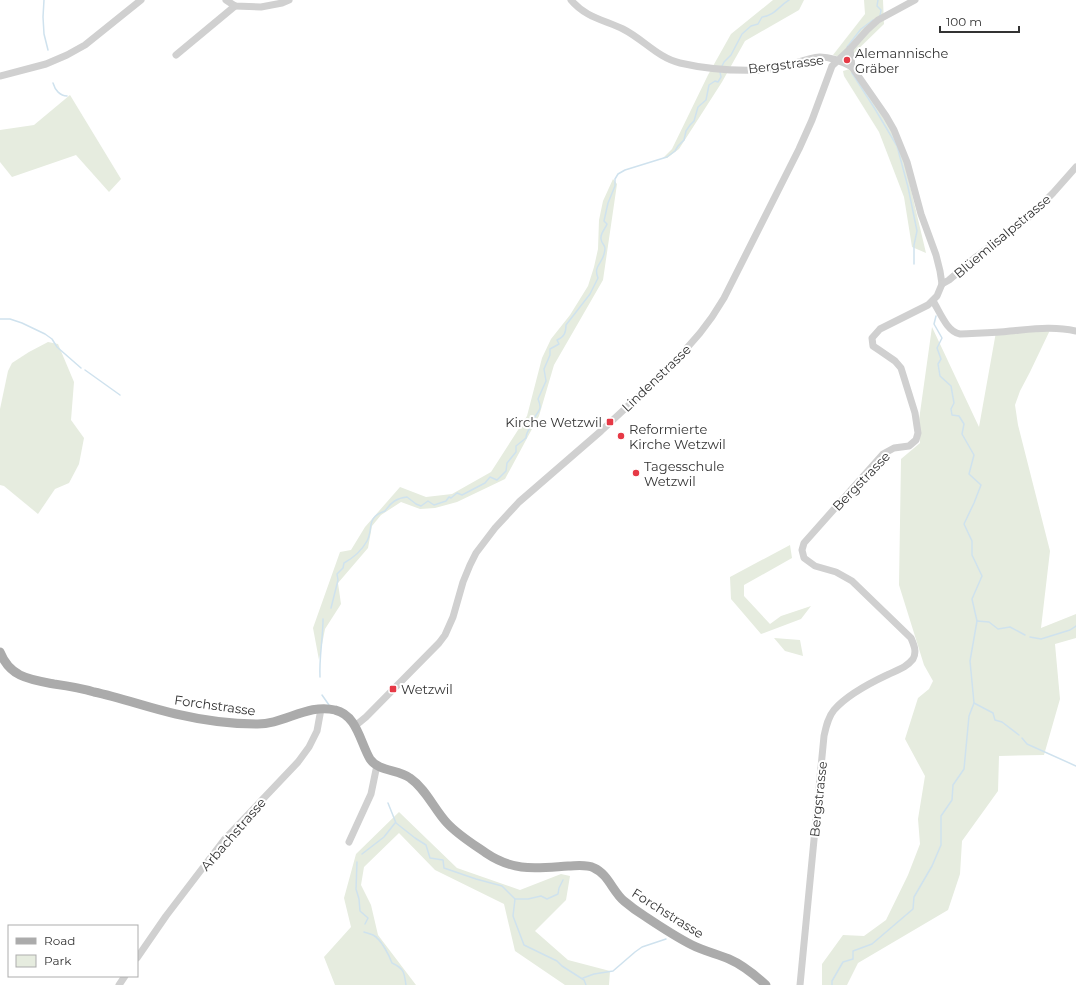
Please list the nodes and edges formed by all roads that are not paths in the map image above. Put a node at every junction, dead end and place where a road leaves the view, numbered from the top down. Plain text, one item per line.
1 (142, 0) edge
2 (226, 0) edge
3 (289, 0) edge
4 (571, 0) edge
5 (915, 0) edge
6 (235, 6) junction
7 (850, 49) junction
8 (176, 55) dead end
9 (837, 60) junction
10 (852, 67) junction
11 (0, 76) edge
12 (1076, 168) edge
13 (942, 284) junction
14 (933, 301) junction
15 (1076, 331) edge
16 (0, 652) edge
17 (321, 709) junction
18 (355, 726) junction
19 (377, 766) junction
20 (349, 842) dead end
21 (138, 957) edge
22 (766, 985) edge
23 (800, 985) edge

1 - 11 street
2 - 6 street
3 - 6 street
4 - 9 street, Bergstrasse
5 - 7 street, Lindenstrasse
6 - 8 street
7 - 9 street, Lindenstrasse
7 - 10 street
9 - 10 street, Bergstrasse
9 - 18 street, Lindenstrasse
10 - 13 street
12 - 13 street, Blüemlisalpstrasse
13 - 14 street
14 - 15 street
14 - 23 street, Bergstrasse
16 - 17 main road, Forchstrasse
17 - 18 main road, Forchstrasse
17 - 21 street, Arbachstrasse
18 - 19 main road, Forchstrasse
19 - 20 street
19 - 22 main road, Forchstrasse

